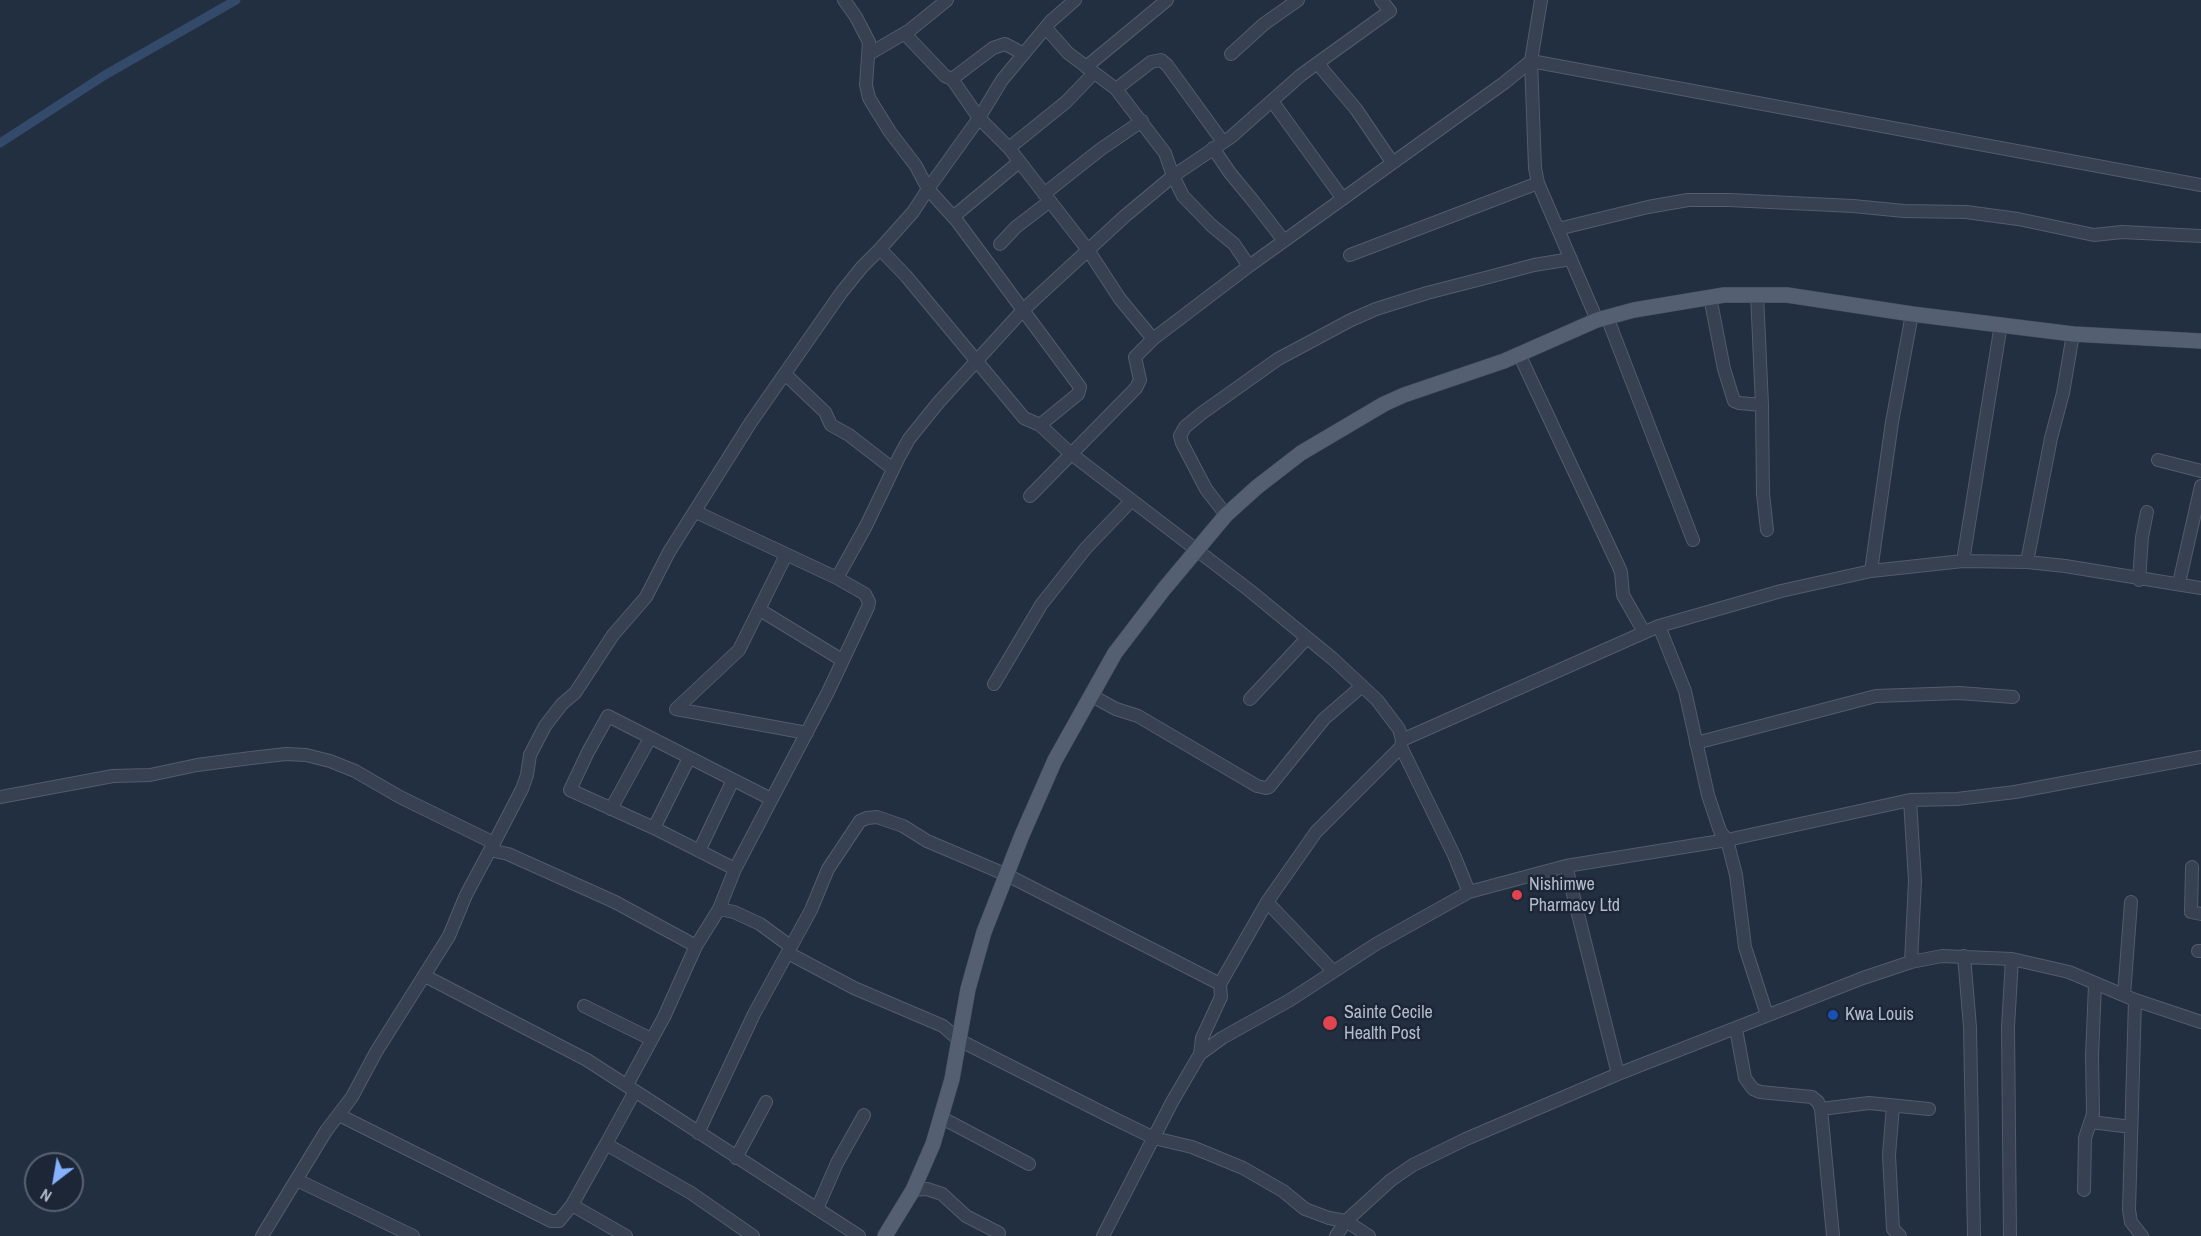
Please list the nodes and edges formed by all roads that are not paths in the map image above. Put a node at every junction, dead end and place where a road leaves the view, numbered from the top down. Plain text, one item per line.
1 (844, 0) edge
2 (947, 0) edge
3 (1075, 0) edge
4 (1167, 0) edge
5 (1298, 0) edge
6 (1381, 0) edge
7 (1541, 0) edge
8 (1046, 28) junction
9 (905, 33) junction
10 (869, 54) junction
11 (1024, 54) junction
12 (1231, 54) dead end
13 (1531, 61) junction
14 (1319, 62) junction
15 (1090, 70) junction
16 (952, 79) junction
17 (1116, 89) junction
18 (1272, 102) junction
19 (979, 118) junction
20 (1142, 121) junction
21 (1218, 145) junction
22 (1009, 148) junction
23 (1019, 162) junction
24 (1392, 162) junction
25 (1173, 176) junction
26 (1538, 183) junction
27 (2201, 185) edge
28 (928, 189) junction
29 (1047, 198) junction
30 (1343, 199) junction
31 (953, 218) junction
32 (1558, 229) junction
33 (2201, 236) edge
34 (1284, 241) junction
35 (1000, 244) dead end
36 (880, 249) junction
37 (1088, 250) junction
38 (1350, 255) dead end
39 (1571, 259) junction
40 (1249, 266) junction
41 (1757, 294) junction
42 (1710, 297) junction
43 (1023, 310) junction
44 (1912, 314) junction
45 (1602, 318) junction
46 (2001, 324) junction
47 (2073, 334) junction
48 (1153, 339) junction
49 (2201, 341) edge
50 (1519, 354) junction
51 (977, 361) junction
52 (785, 374) junction
53 (1762, 405) junction
54 (1040, 424) junction
55 (1070, 453) junction
56 (2158, 460) dead end
57 (893, 469) junction
58 (2201, 471) edge
59 (2201, 486) edge
60 (1030, 496) dead end
61 (1131, 501) junction
62 (696, 512) junction
63 (2147, 512) dead end
64 (1226, 515) junction
65 (1767, 530) dead end
66 (1693, 540) dead end
67 (1197, 551) junction
68 (786, 555) junction
69 (1963, 561) junction
70 (2028, 562) junction
71 (1871, 571) junction
72 (837, 578) junction
73 (2139, 580) junction
74 (2179, 583) junction
75 (2201, 588) edge
76 (760, 610) junction
77 (1659, 626) junction
78 (1644, 632) junction
79 (1307, 638) junction
80 (842, 660) junction
81 (993, 684) dead end
82 (1362, 686) junction
83 (1092, 696) junction
84 (2013, 697) dead end
85 (1250, 699) dead end
86 (807, 733) junction
87 (650, 738) junction
88 (1402, 743) junction
89 (1696, 743) junction
90 (2201, 757) edge
91 (690, 758) junction
92 (733, 780) junction
93 (0, 797) edge
94 (771, 799) junction
95 (1910, 800) junction
96 (611, 809) junction
97 (654, 828) junction
98 (1727, 840) junction
99 (492, 846) junction
100 (699, 851) junction
101 (1566, 866) junction
102 (2192, 867) dead end
103 (735, 869) junction
104 (1006, 875) junction
105 (1469, 892) junction
106 (1267, 902) junction
107 (2131, 902) dead end
108 (719, 909) junction
109 (2201, 914) edge
110 (696, 946) junction
111 (789, 950) junction
112 (1965, 956) junction
113 (2012, 959) junction
114 (1911, 962) junction
115 (1333, 971) junction
116 (425, 976) junction
117 (1220, 984) junction
118 (2095, 984) junction
119 (2130, 997) junction
120 (584, 1006) dead end
121 (1767, 1015) junction
122 (2201, 1022) edge
123 (1736, 1029) junction
124 (651, 1039) junction
125 (959, 1040) junction
126 (1200, 1054) junction
127 (1618, 1074) junction
128 (631, 1088) junction
129 (766, 1102) dead end
130 (1893, 1106) junction
131 (1821, 1109) junction
132 (1929, 1109) dead end
133 (339, 1115) junction
134 (864, 1115) dead end
135 (942, 1118) junction
136 (2091, 1122) junction
137 (2131, 1127) junction
138 (698, 1134) junction
139 (1154, 1138) junction
140 (606, 1144) junction
141 (736, 1158) junction
142 (1029, 1164) dead end
143 (297, 1180) junction
144 (913, 1190) junction
145 (2084, 1191) dead end
146 (572, 1205) junction
147 (817, 1209) junction
148 (1346, 1221) junction
149 (999, 1233) dead end
150 (622, 1235) edge
151 (262, 1236) edge
152 (413, 1236) edge
153 (753, 1236) edge
154 (859, 1236) edge
155 (885, 1236) edge
156 (1103, 1236) edge
157 (1336, 1236) edge
158 (1369, 1236) edge
159 (1833, 1236) edge
160 (1900, 1236) edge
161 (1974, 1236) edge
162 (2010, 1236) edge
163 (2142, 1236) edge

1 - 10 street
2 - 9 street
3 - 8 street
4 - 15 street
5 - 12 street
6 - 14 street
7 - 13 street
8 - 11 street
8 - 15 street
9 - 10 street
9 - 16 street
10 - 28 street
11 - 16 street
11 - 19 street
13 - 24 street
13 - 26 street
13 - 27 street
14 - 18 street
14 - 24 street
15 - 17 street
15 - 22 street
16 - 19 street
17 - 20 street
17 - 21 street
18 - 21 street
18 - 30 street
19 - 22 street
19 - 28 street
20 - 25 street
20 - 29 street
21 - 25 street
21 - 34 street
22 - 23 street
23 - 29 street
23 - 31 street
24 - 30 street
25 - 37 street
25 - 40 street
26 - 32 street
26 - 38 street
28 - 31 street
28 - 36 street
29 - 35 street
29 - 37 street
30 - 34 street
31 - 43 street
32 - 33 street
32 - 39 street
34 - 40 street
36 - 51 street
36 - 52 street
37 - 43 street
37 - 48 street
39 - 45 street
39 - 64 street
40 - 48 street
41 - 42 main road
41 - 44 main road
41 - 53 street
42 - 45 main road
42 - 53 street
43 - 51 street
43 - 54 street
44 - 46 main road
44 - 71 street
45 - 50 main road
45 - 66 street
46 - 47 main road
46 - 69 street
47 - 49 main road
47 - 70 street
48 - 55 street
50 - 64 main road
50 - 78 street
51 - 54 street
51 - 57 street
52 - 57 street
52 - 62 street
53 - 65 street
54 - 55 street
55 - 60 street
55 - 61 street
56 - 58 street
57 - 72 street
59 - 74 street
61 - 67 street
61 - 81 street
62 - 68 street
62 - 99 street
63 - 73 street
64 - 67 main road
67 - 79 street
67 - 83 main road
68 - 72 street
68 - 76 street
69 - 70 street
69 - 71 street
70 - 73 street
71 - 77 street
72 - 80 street
73 - 74 street
74 - 75 street
76 - 80 street
76 - 86 street
77 - 78 street
77 - 89 street
78 - 88 street
79 - 82 street
79 - 85 street
80 - 86 street
82 - 83 street
82 - 88 street
83 - 104 main road
84 - 89 street
86 - 94 street
87 - 91 street
87 - 96 street
87 - 96 street
88 - 105 street
88 - 106 street
89 - 98 street
90 - 95 street
91 - 92 street
91 - 97 street
92 - 94 street
92 - 100 street
93 - 99 street
94 - 103 street
95 - 98 street
95 - 114 street
96 - 97 street
97 - 100 street
98 - 101 street
98 - 121 street
99 - 110 street
99 - 116 street
100 - 103 street
101 - 105 street
101 - 127 street
102 - 109 street
103 - 108 street
104 - 111 street
104 - 117 street
104 - 125 main road
105 - 115 street
106 - 115 street
106 - 117 street
107 - 119 street
108 - 110 street
108 - 111 street
110 - 124 street
111 - 125 street
111 - 138 street
112 - 113 street
112 - 114 street
112 - 161 street
113 - 118 street
113 - 162 street
114 - 121 street
115 - 126 street
116 - 128 street
116 - 133 street
117 - 126 street
118 - 119 street
118 - 136 street
119 - 122 street
119 - 137 street
120 - 124 street
121 - 123 street
123 - 127 street
123 - 131 street
124 - 128 street
125 - 135 main road
125 - 139 street
126 - 139 street
127 - 148 street
128 - 138 street
128 - 140 street
129 - 141 street
130 - 131 street
130 - 132 street
130 - 160 street
131 - 159 street
133 - 143 street
133 - 146 street
134 - 147 street
135 - 142 street
135 - 144 main road
136 - 137 street
136 - 145 street
137 - 163 street
138 - 141 street
139 - 148 street
139 - 156 street
140 - 146 street
140 - 153 street
141 - 147 street
143 - 151 street
143 - 152 street
144 - 149 street
144 - 155 main road
146 - 150 street
147 - 154 street
148 - 157 street
148 - 158 street

